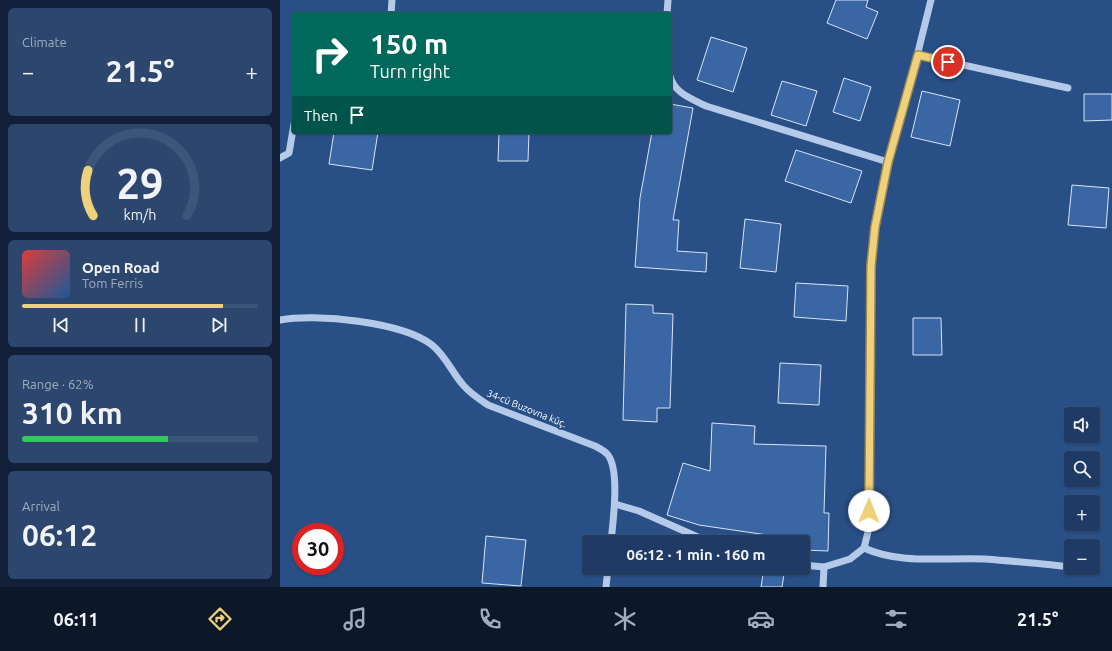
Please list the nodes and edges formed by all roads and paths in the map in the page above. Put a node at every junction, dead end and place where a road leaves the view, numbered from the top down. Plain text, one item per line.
1 (392, 0) edge
2 (668, 0) edge
3 (931, 0) edge
4 (391, 12) edge
5 (667, 12) edge
6 (918, 55) junction
7 (672, 82) edge
8 (1068, 88) dead end
9 (292, 134) edge
10 (280, 158) edge
11 (888, 162) junction
12 (280, 320) edge
13 (615, 504) junction
14 (612, 535) edge
15 (693, 535) edge
16 (864, 548) junction
17 (810, 566) edge
18 (1064, 566) edge
19 (824, 567) junction
20 (607, 575) edge
21 (606, 587) edge
22 (822, 587) edge

1 - 4 street
2 - 5 street
3 - 6 street
6 - 8 street
6 - 11 street
7 - 11 street
9 - 10 street
11 - 16 street
12 - 13 street, 34-cü Buzovna küç.
13 - 14 street, 34-cü Buzovna küç.
13 - 15 street
16 - 18 street
16 - 19 street
17 - 19 street
19 - 22 street
20 - 21 street

